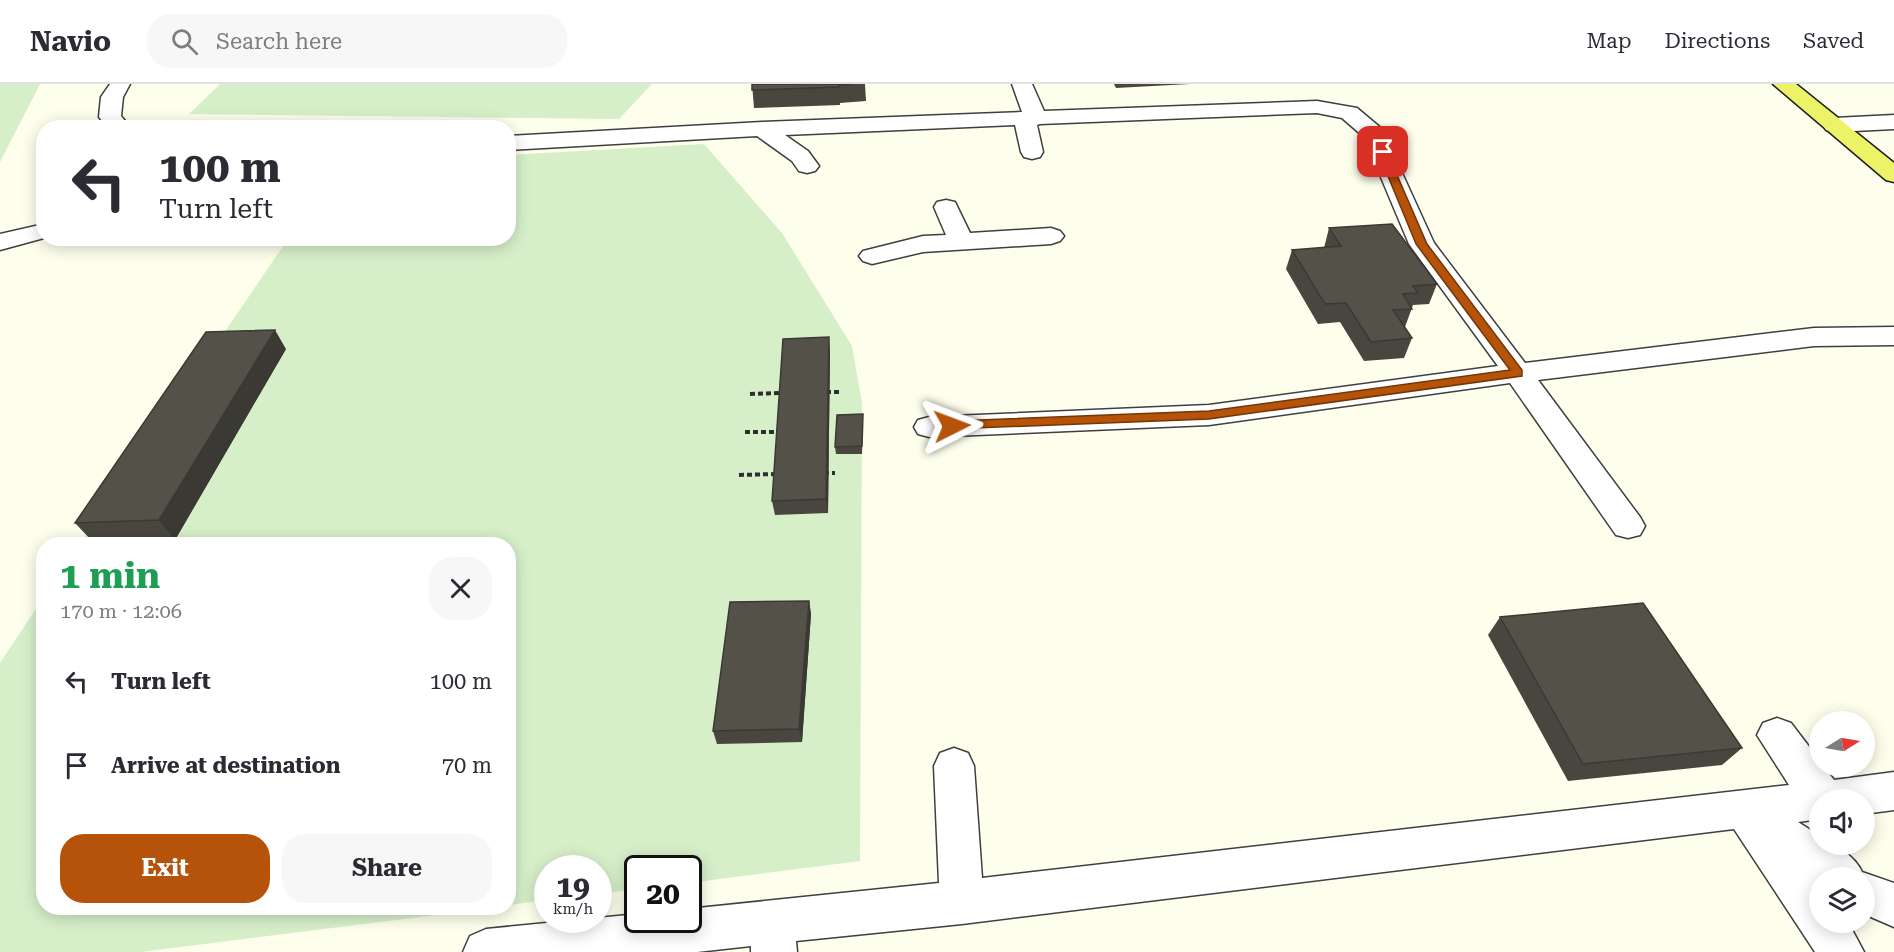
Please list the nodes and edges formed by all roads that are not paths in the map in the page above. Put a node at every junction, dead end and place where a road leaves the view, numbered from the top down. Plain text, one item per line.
1 (120, 84) edge
2 (1022, 84) edge
3 (1783, 84) edge
4 (1030, 119) junction
5 (113, 120) edge
6 (1894, 122) edge
7 (1834, 125) junction
8 (762, 129) junction
9 (516, 142) edge
10 (1032, 152) dead end
11 (807, 166) dead end
12 (1894, 175) edge
13 (946, 207) dead end
14 (36, 233) edge
15 (1051, 236) dead end
16 (961, 241) junction
17 (0, 242) edge
18 (872, 256) dead end
19 (1894, 336) edge
20 (1518, 373) junction
21 (929, 427) dead end
22 (1628, 526) dead end
23 (1777, 735) dead end
24 (954, 766) dead end
25 (1815, 789) edge
26 (1894, 791) edge
27 (1875, 793) edge
28 (1809, 802) edge
29 (1744, 809) junction
30 (1828, 867) edge
31 (1875, 897) edge
32 (962, 902) junction
33 (1809, 905) edge
34 (1894, 905) edge
35 (1828, 933) edge
36 (774, 937) edge
37 (486, 952) edge
38 (1841, 952) edge

1 - 5 lane
2 - 4 lane
3 - 7 main road
4 - 8 lane
4 - 10 lane
4 - 20 lane
6 - 7 lane
7 - 12 main road
8 - 9 lane
8 - 11 lane
13 - 16 lane
14 - 17 lane
15 - 16 lane
16 - 18 lane
19 - 20 lane
20 - 21 lane
20 - 22 lane
23 - 25 lane
24 - 32 lane
26 - 27 lane
28 - 29 lane
29 - 30 lane
29 - 32 lane
29 - 33 lane
31 - 34 lane
32 - 36 lane
35 - 38 lane
36 - 37 lane

